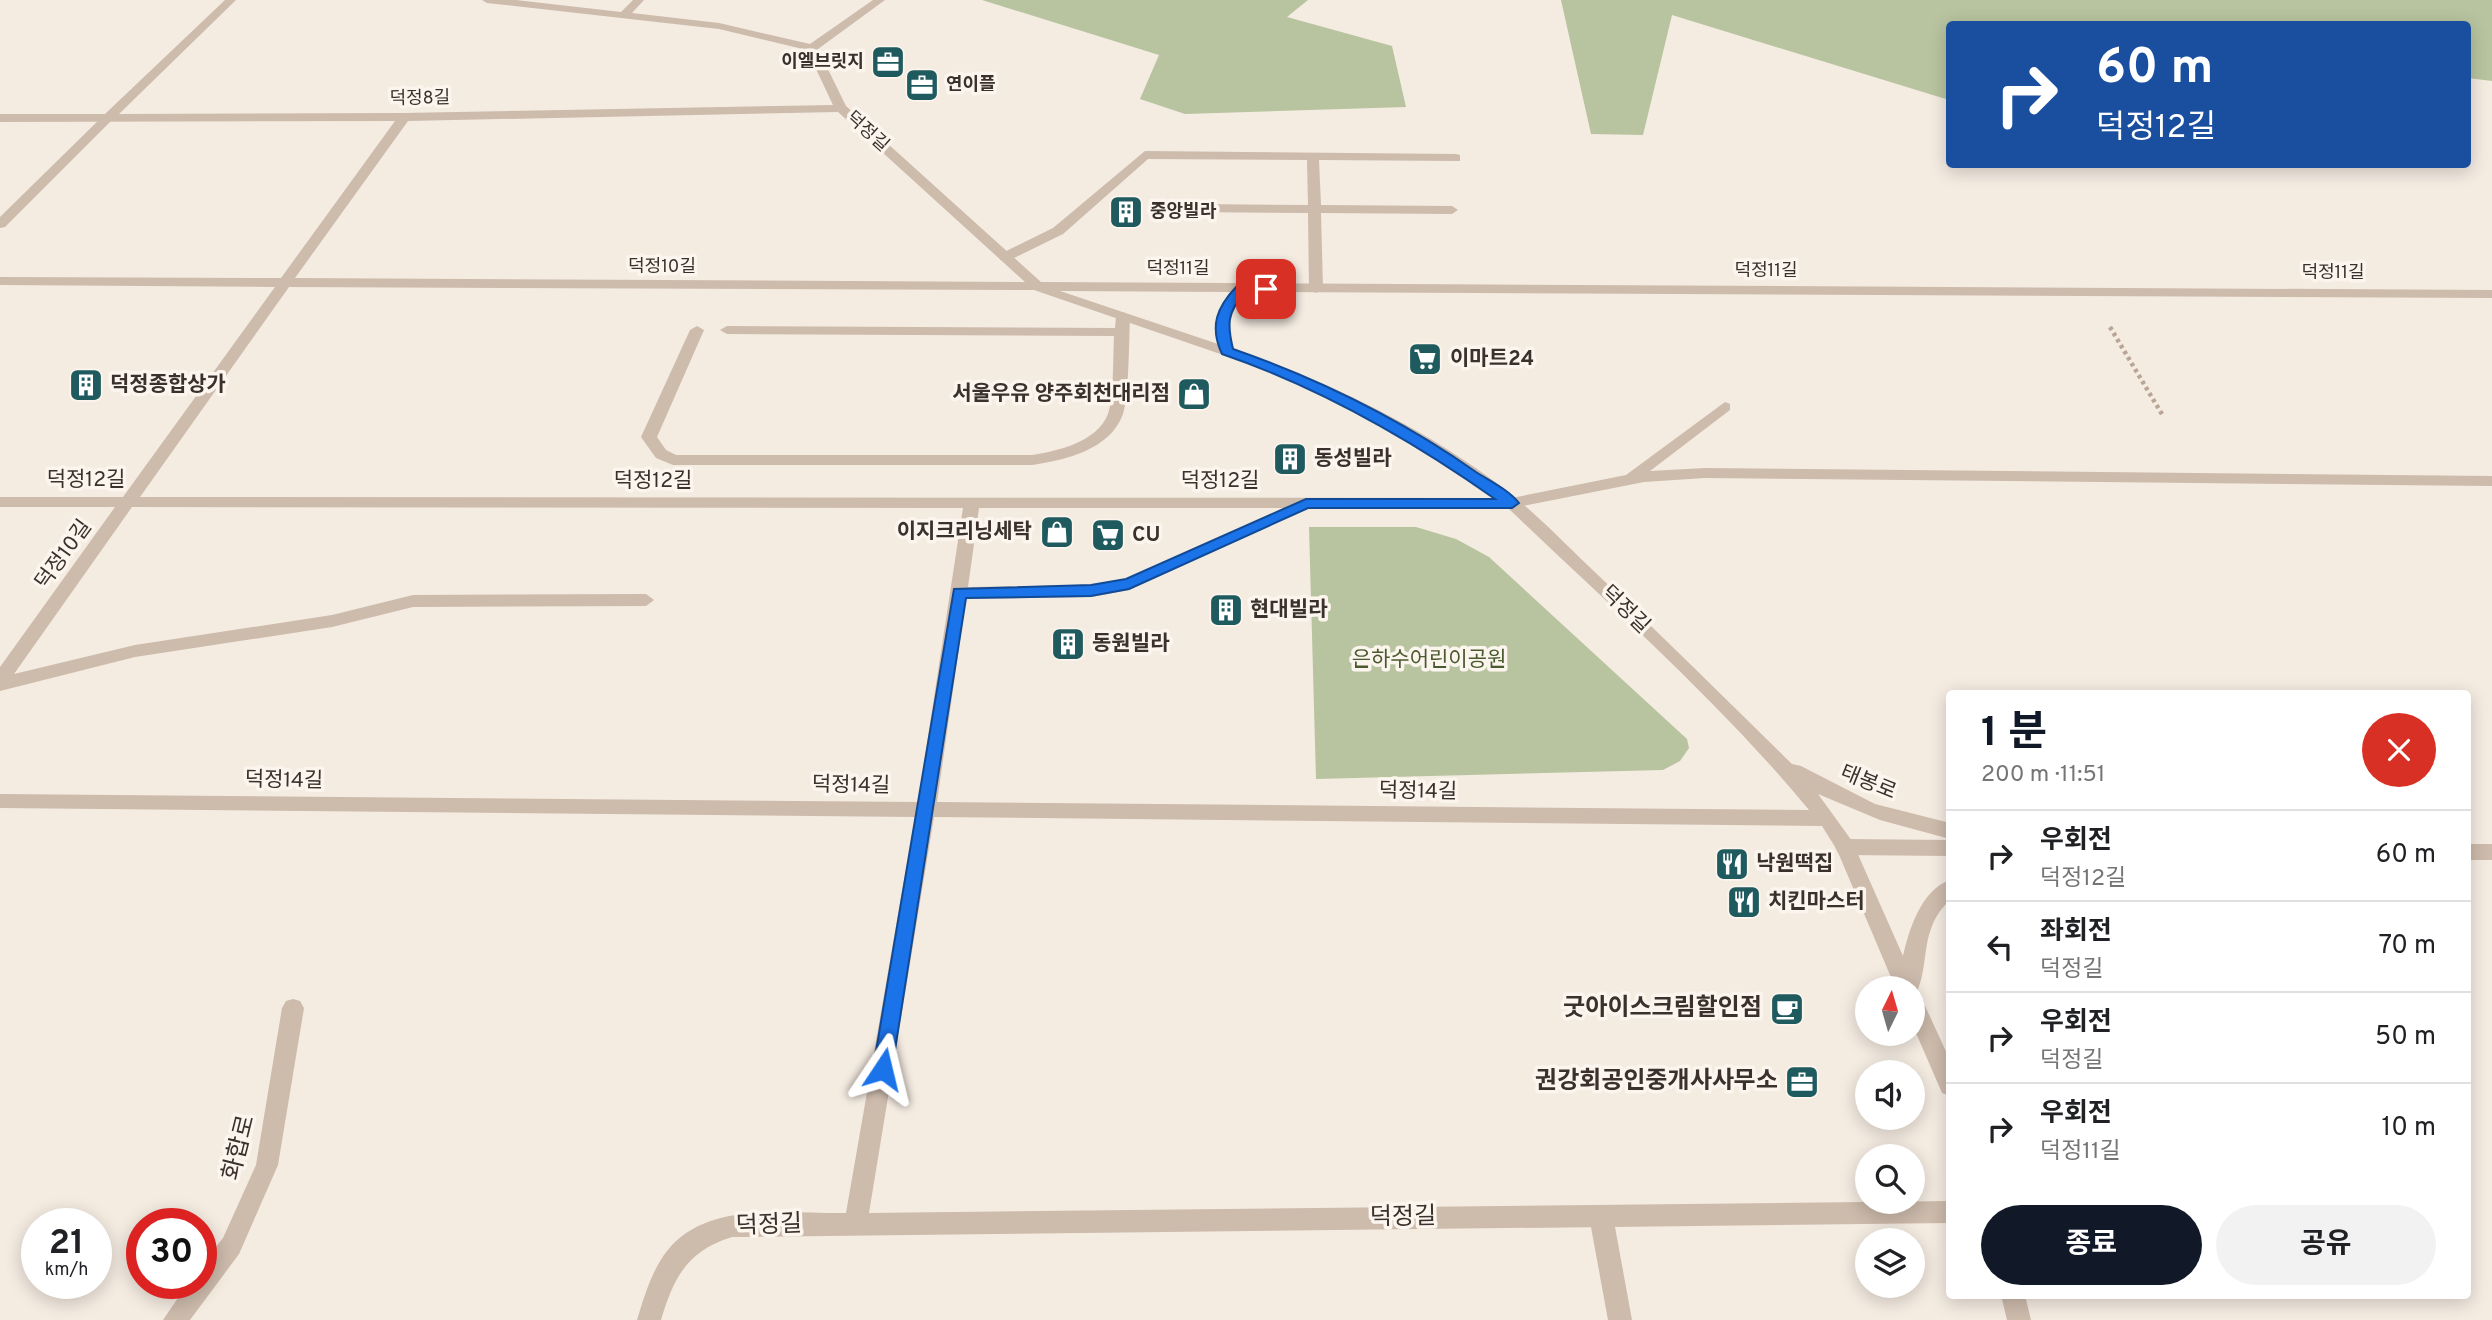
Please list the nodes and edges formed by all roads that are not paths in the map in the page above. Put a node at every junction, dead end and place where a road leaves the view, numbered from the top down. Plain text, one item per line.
1 (231, 0) edge
2 (488, 0) edge
3 (639, 0) edge
4 (880, 0) edge
5 (624, 16) junction
6 (812, 48) junction
7 (841, 108) junction
8 (404, 117) junction
9 (0, 118) edge
10 (108, 118) junction
11 (1313, 156) junction
12 (1456, 158) dead end
13 (1187, 208) dead end
14 (1314, 209) junction
15 (1452, 210) dead end
16 (0, 224) edge
17 (1005, 257) junction
18 (0, 281) edge
19 (284, 284) junction
20 (1040, 288) junction
21 (1241, 289) junction
22 (1316, 289) junction
23 (2492, 294) edge
24 (1123, 316) junction
25 (697, 330) dead end
26 (727, 330) dead end
27 (1122, 332) junction
28 (1227, 351) junction
29 (1725, 407) dead end
30 (1630, 479) junction
31 (2492, 481) edge
32 (0, 502) edge
33 (127, 503) junction
34 (1306, 503) junction
35 (1512, 503) junction
36 (972, 504) junction
37 (959, 593) junction
38 (646, 600) dead end
39 (0, 682) edge
40 (1776, 760) junction
41 (0, 801) edge
42 (926, 810) junction
43 (1827, 818) junction
44 (1946, 830) edge
45 (1845, 847) junction
46 (1946, 848) edge
47 (2471, 852) edge
48 (2492, 852) edge
49 (1946, 893) edge
50 (1902, 976) edge
51 (1910, 976) edge
52 (293, 1009) dead end
53 (1925, 1029) edge
54 (1946, 1077) edge
55 (1946, 1212) edge
56 (1601, 1216) junction
57 (856, 1224) junction
58 (2014, 1299) edge
59 (175, 1320) edge
60 (649, 1320) edge
61 (1620, 1320) edge
62 (2019, 1320) edge

1 - 10 street
2 - 5 street
3 - 5 street
4 - 6 street
5 - 6 street
6 - 7 street, 덕정길
7 - 8 street, 덕정8길
7 - 17 street, 덕정길
8 - 10 street, 덕정8길
8 - 19 street, 덕정10길
9 - 10 street, 덕정8길
10 - 16 street
11 - 12 street
11 - 14 street
11 - 17 street
13 - 14 street
14 - 15 street
14 - 22 street
17 - 20 street, 덕정길
18 - 19 street, 덕정10길
19 - 20 street, 덕정10길
19 - 33 street, 덕정10길
20 - 21 street, 덕정11길
20 - 24 street, 덕정길
21 - 22 street, 덕정11길
21 - 28 street
22 - 23 street, 덕정11길
24 - 27 street
24 - 28 street, 덕정길
25 - 27 street
26 - 27 street
28 - 35 street, 덕정길
29 - 30 street
30 - 31 street, 덕정12길
30 - 35 street, 덕정12길
32 - 33 street, 덕정12길
33 - 36 street, 덕정12길
33 - 39 street, 덕정10길
34 - 35 street, 덕정12길
34 - 36 street, 덕정12길
34 - 37 street, 덕정12길
35 - 40 street, 덕정길
36 - 37 street
37 - 42 street
38 - 39 street
40 - 43 street, 덕정길
40 - 44 street, 태봉로
41 - 42 street, 덕정14길
42 - 43 street, 덕정14길
42 - 57 street
43 - 45 street, 덕정길
45 - 46 street
45 - 50 street, 덕정길
47 - 48 street
49 - 51 street, 덕정길
52 - 59 street, 화합로
53 - 54 street
55 - 56 street, 덕정길
56 - 57 street, 덕정길
56 - 61 street
57 - 60 street, 덕정길
58 - 62 street

